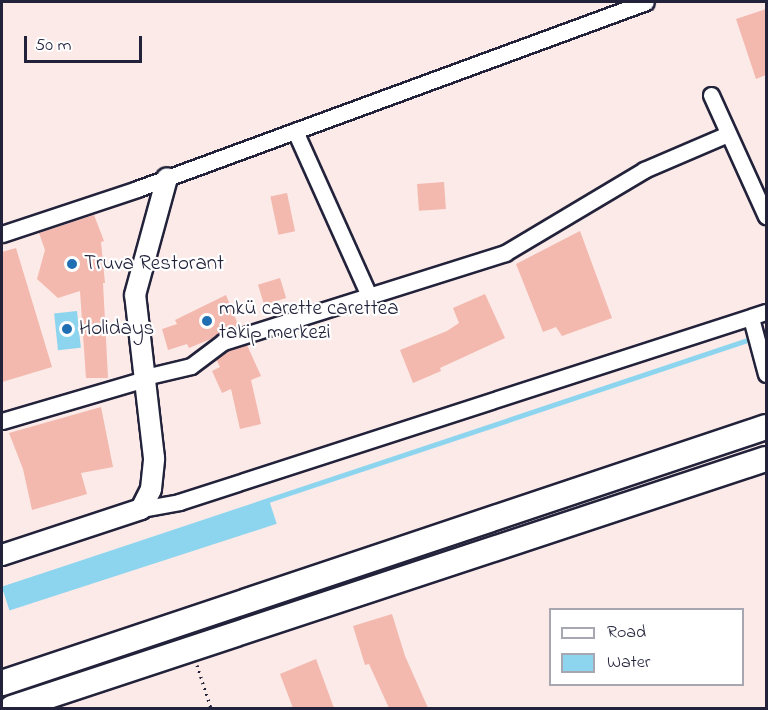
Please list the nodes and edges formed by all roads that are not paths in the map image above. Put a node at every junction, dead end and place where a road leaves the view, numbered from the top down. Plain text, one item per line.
1 (646, 2) edge
2 (711, 95) dead end
3 (295, 131) junction
4 (728, 134) junction
5 (167, 178) junction
6 (766, 216) edge
7 (2, 234) edge
8 (369, 296) junction
9 (766, 312) edge
10 (751, 318) junction
11 (766, 374) edge
12 (145, 378) junction
13 (2, 421) edge
14 (766, 427) edge
15 (766, 459) edge
16 (141, 509) junction
17 (2, 555) edge
18 (2, 683) edge
19 (12, 708) edge

1 - 3 street
2 - 4 street
3 - 5 street
3 - 8 street
4 - 6 street
4 - 8 street
5 - 7 street
5 - 12 street
8 - 12 street
9 - 10 street
10 - 11 street
10 - 16 street
12 - 13 street
12 - 16 street
14 - 18 main road
15 - 19 main road
16 - 17 street

